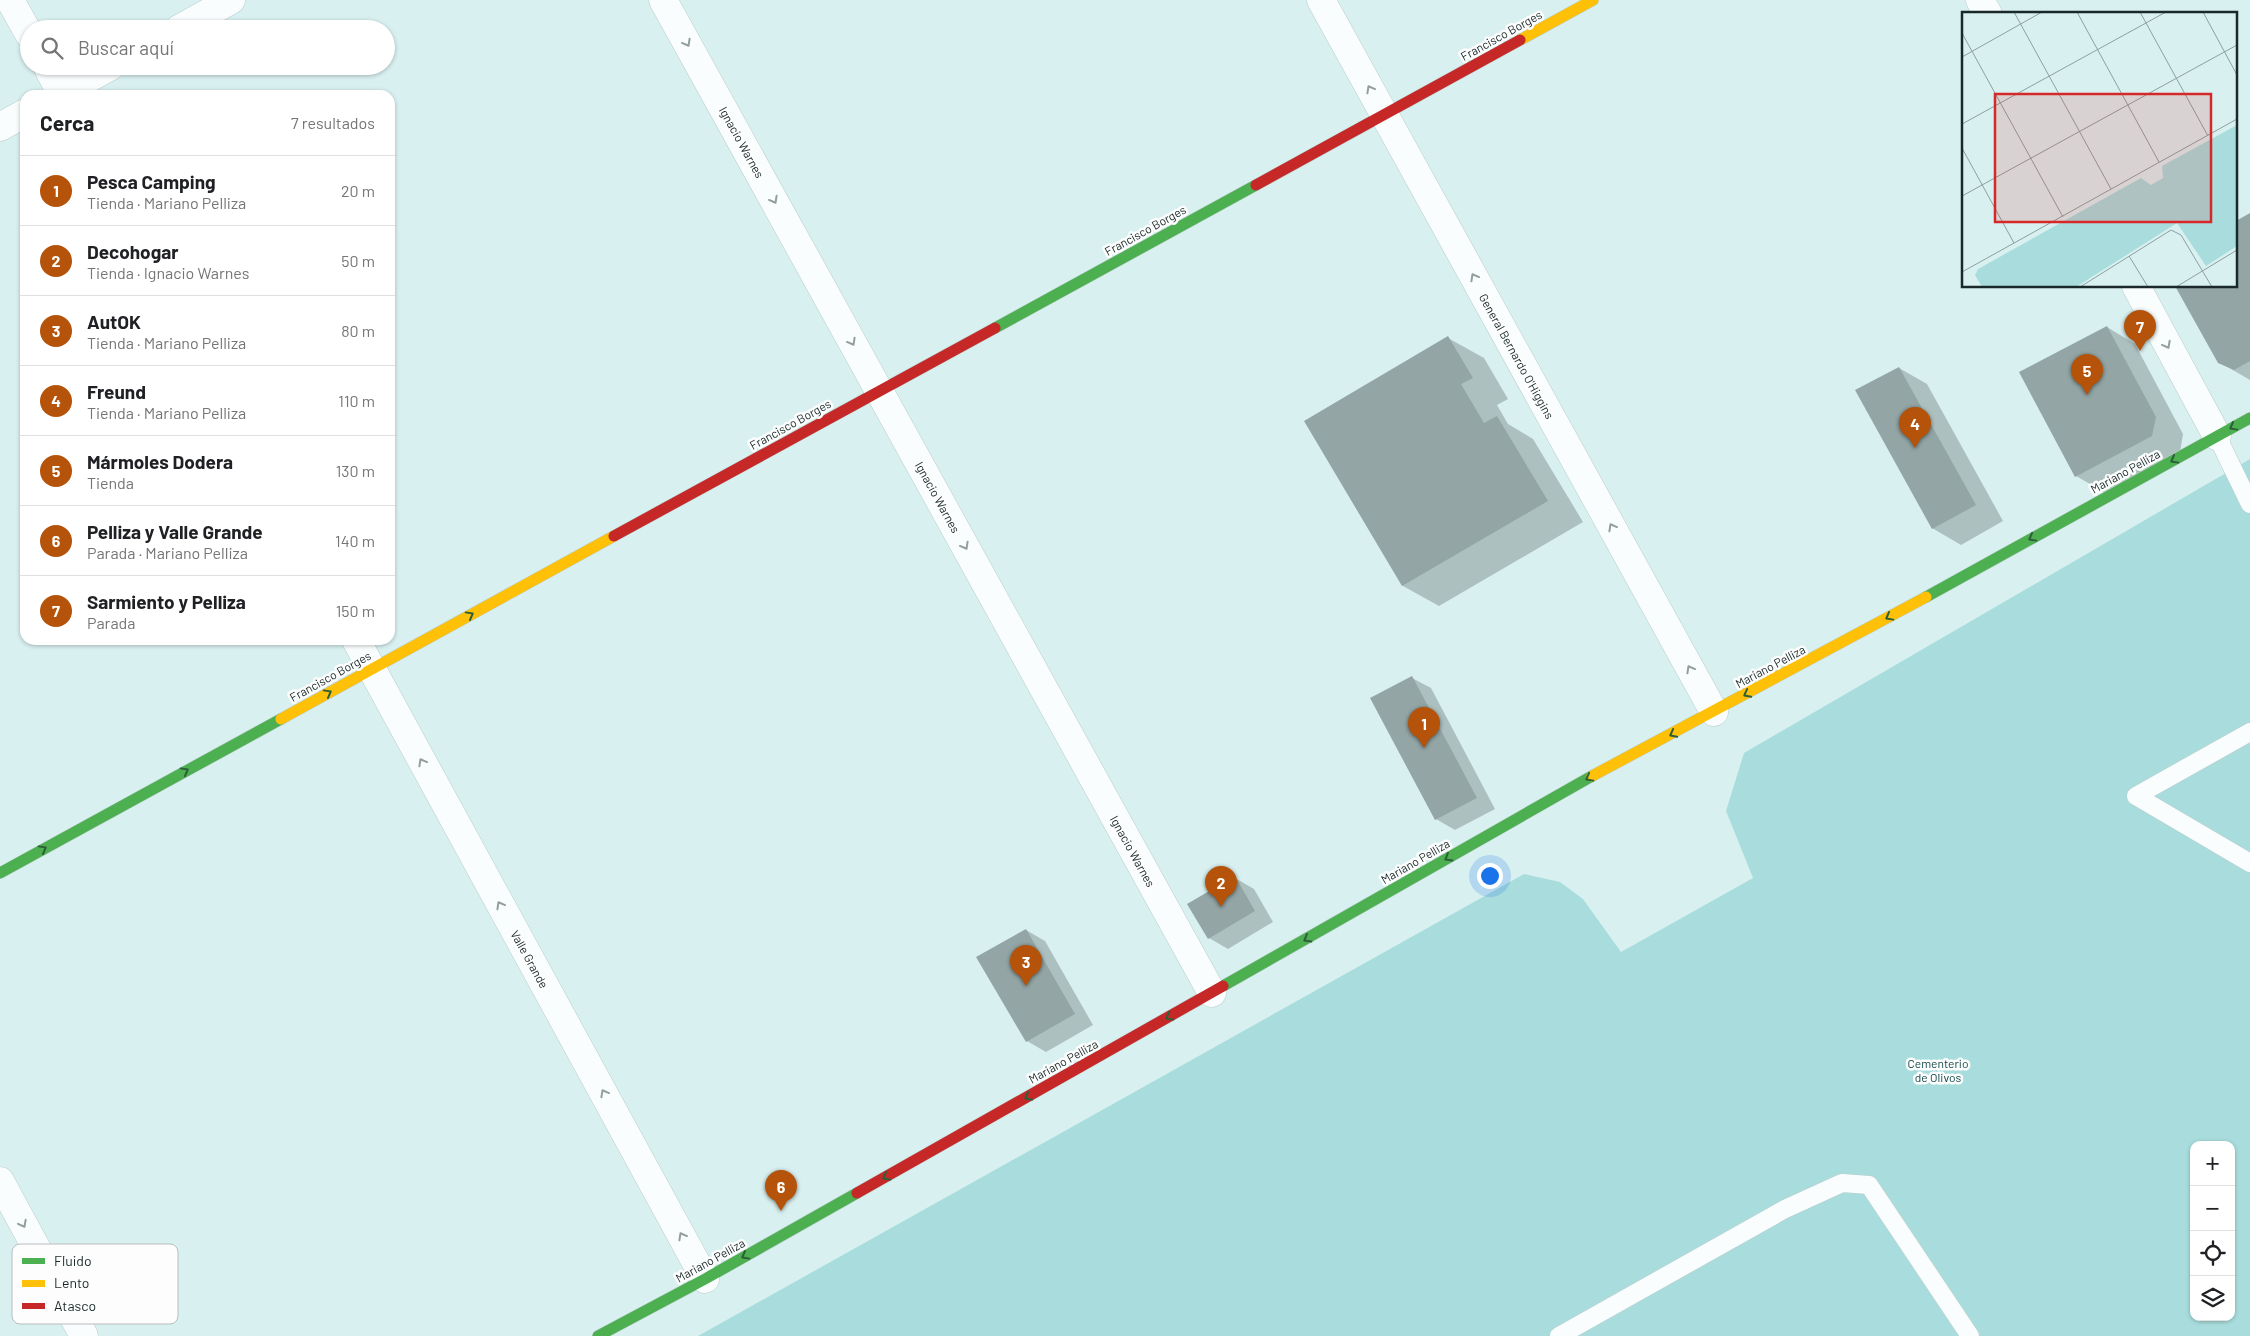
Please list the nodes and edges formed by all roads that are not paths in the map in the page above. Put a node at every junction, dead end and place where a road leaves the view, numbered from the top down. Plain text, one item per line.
1 (10, 0) edge
2 (231, 0) edge
3 (663, 0) edge
4 (1321, 0) edge
5 (1593, 0) edge
6 (1980, 0) edge
7 (1987, 12) edge
8 (21, 20) edge
9 (195, 20) edge
10 (52, 75) edge
11 (95, 75) edge
12 (59, 90) edge
13 (68, 90) edge
14 (1384, 115) junction
15 (20, 116) edge
16 (0, 127) edge
17 (2137, 288) edge
18 (879, 391) junction
19 (2250, 418) edge
20 (2217, 436) junction
21 (2250, 504) edge
22 (359, 645) edge
23 (371, 669) junction
24 (1714, 712) junction
25 (2250, 732) edge
26 (2250, 863) edge
27 (0, 873) edge
28 (1212, 993) junction
29 (0, 1181) edge
30 (34, 1244) edge
31 (705, 1279) junction
32 (77, 1324) edge
33 (84, 1336) edge
34 (598, 1336) edge
35 (1558, 1336) edge
36 (1970, 1336) edge

1 - 8 street
2 - 9 street
3 -> 18 street, Ignacio Warnes
14 -> 4 street, General Bernardo O'Higgins
5 - 14 street, Francisco Borges
6 - 7 street
10 - 12 street
11 - 13 street
14 - 18 street, Francisco Borges
24 -> 14 street, General Bernardo O'Higgins
15 - 16 street
17 -> 20 street
23 -> 18 street, Francisco Borges
18 -> 28 street, Ignacio Warnes
19 -> 20 street, Mariano Pelliza
20 - 21 lane
20 -> 24 street, Mariano Pelliza
22 - 23 street, Valle Grande
27 -> 23 street, Francisco Borges
31 -> 23 street, Valle Grande
24 -> 28 street, Mariano Pelliza
25 - 26 lane
28 -> 31 street, Mariano Pelliza
29 -> 30 street
31 - 34 street, Mariano Pelliza
32 -> 33 street
35 - 36 lane

